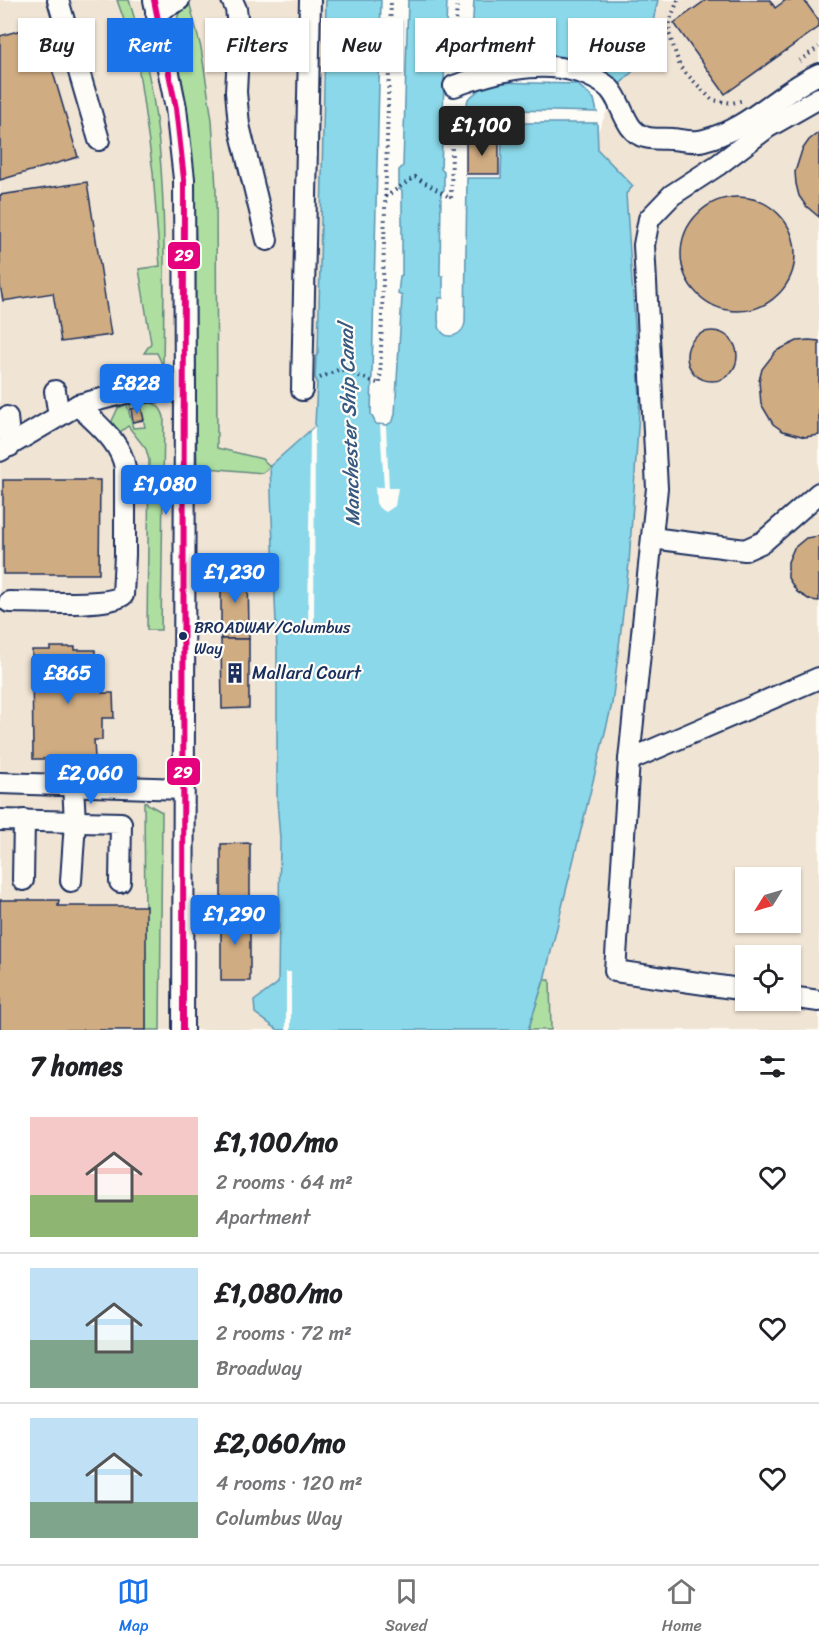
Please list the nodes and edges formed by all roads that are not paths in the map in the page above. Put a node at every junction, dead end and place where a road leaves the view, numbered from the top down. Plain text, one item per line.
1 (58, 0) edge
2 (179, 0) edge
3 (232, 0) edge
4 (310, 0) edge
5 (155, 6) edge
6 (819, 74) edge
7 (454, 86) road end
8 (819, 98) edge
9 (99, 140) dead end
10 (703, 141) junction
11 (718, 165) junction
12 (267, 240) dead end
13 (302, 388) road end
14 (185, 390) junction
15 (55, 391) dead end
16 (78, 405) junction
17 (59, 416) junction
18 (7, 417) dead end
19 (5, 448) edge
20 (819, 493) edge
21 (652, 538) junction
22 (9, 602) dead end
23 (819, 678) edge
24 (629, 760) junction
25 (0, 783) edge
26 (73, 785) junction
27 (183, 789) junction
28 (0, 820) edge
29 (24, 820) junction
30 (75, 822) junction
31 (23, 880) dead end
32 (71, 881) dead end
33 (120, 882) dead end
34 (735, 988) edge
35 (801, 999) edge
36 (819, 1001) edge
37 (183, 1030) edge

1 - 9 street
2 - 5 street
3 - 12 street
4 - 13 street
5 - 14 street
6 - 10 street
7 - 10 street
8 - 11 street
10 - 11 street
11 - 21 street
14 - 16 street
14 - 27 street
15 - 17 street
16 - 17 street
16 - 22 street
17 - 19 street
18 - 19 street
20 - 21 street
21 - 24 street
23 - 24 street
24 - 34 street
25 - 26 street
26 - 27 street
26 - 30 street
27 - 37 street
28 - 29 street
29 - 30 street
29 - 31 street
30 - 32 street
30 - 33 street
35 - 36 street

